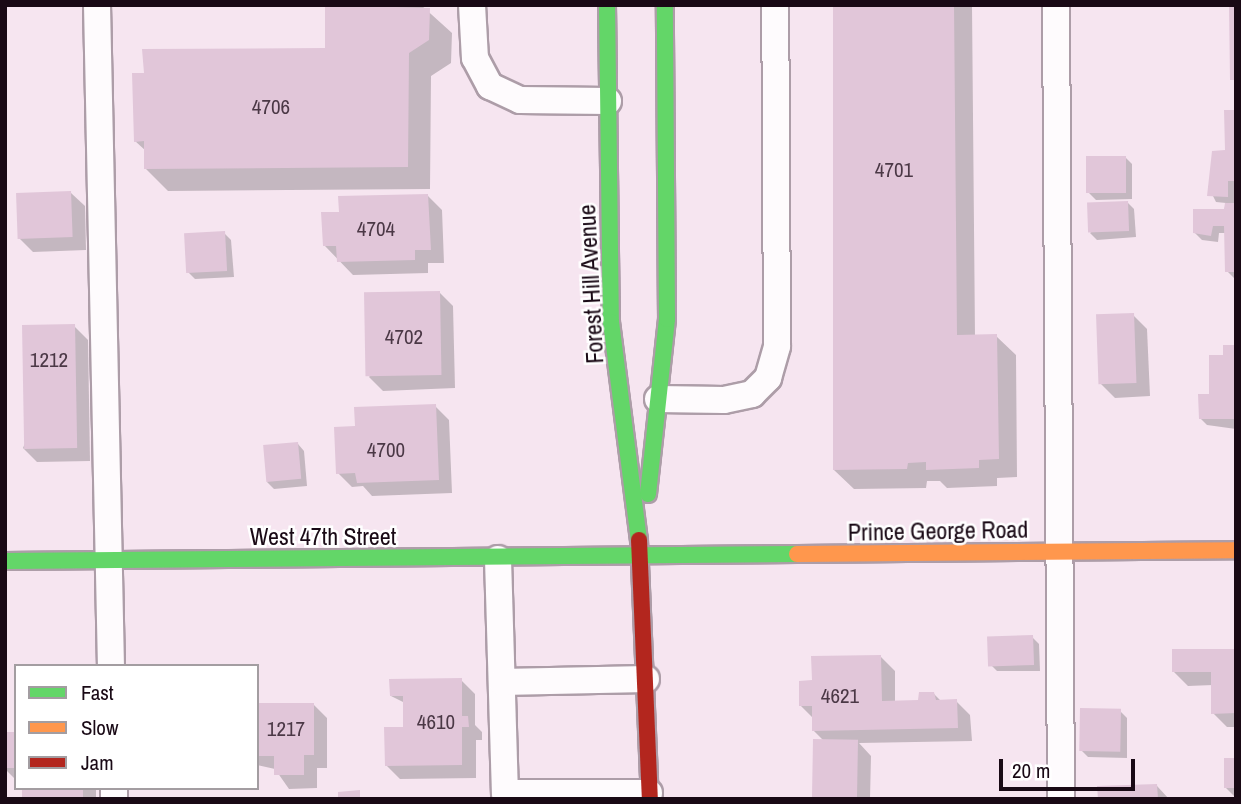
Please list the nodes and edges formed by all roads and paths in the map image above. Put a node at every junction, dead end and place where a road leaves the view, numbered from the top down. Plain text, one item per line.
1 (97, 5) edge
2 (472, 5) edge
3 (607, 5) edge
4 (666, 5) edge
5 (775, 5) edge
6 (1056, 5) edge
7 (608, 101) junction
8 (658, 399) junction
9 (1236, 550) edge
10 (1061, 551) junction
11 (498, 559) junction
12 (641, 559) junction
13 (108, 560) junction
14 (5, 561) edge
15 (111, 664) edge
16 (646, 679) junction
17 (502, 682) junction
18 (649, 796) edge
19 (1061, 799) edge

1 - 13 lane
2 - 7 lane
3 - 7 main road, Forest Hill Avenue
4 - 8 main road, Forest Hill Avenue
5 - 8 lane
6 - 10 lane
7 - 12 main road, Forest Hill Avenue
8 - 12 main road, Forest Hill Avenue
9 - 10 main road, Prince George Road
10 - 12 main road, Prince George Road
10 - 19 lane
11 - 12 main road, West 47th Street
11 - 13 main road, West 47th Street
11 - 17 lane
12 - 16 main road, Forest Hill Avenue
13 - 14 main road, West 47th Street
13 - 15 lane
16 - 17 lane
16 - 18 main road, Forest Hill Avenue
17 - 18 lane

